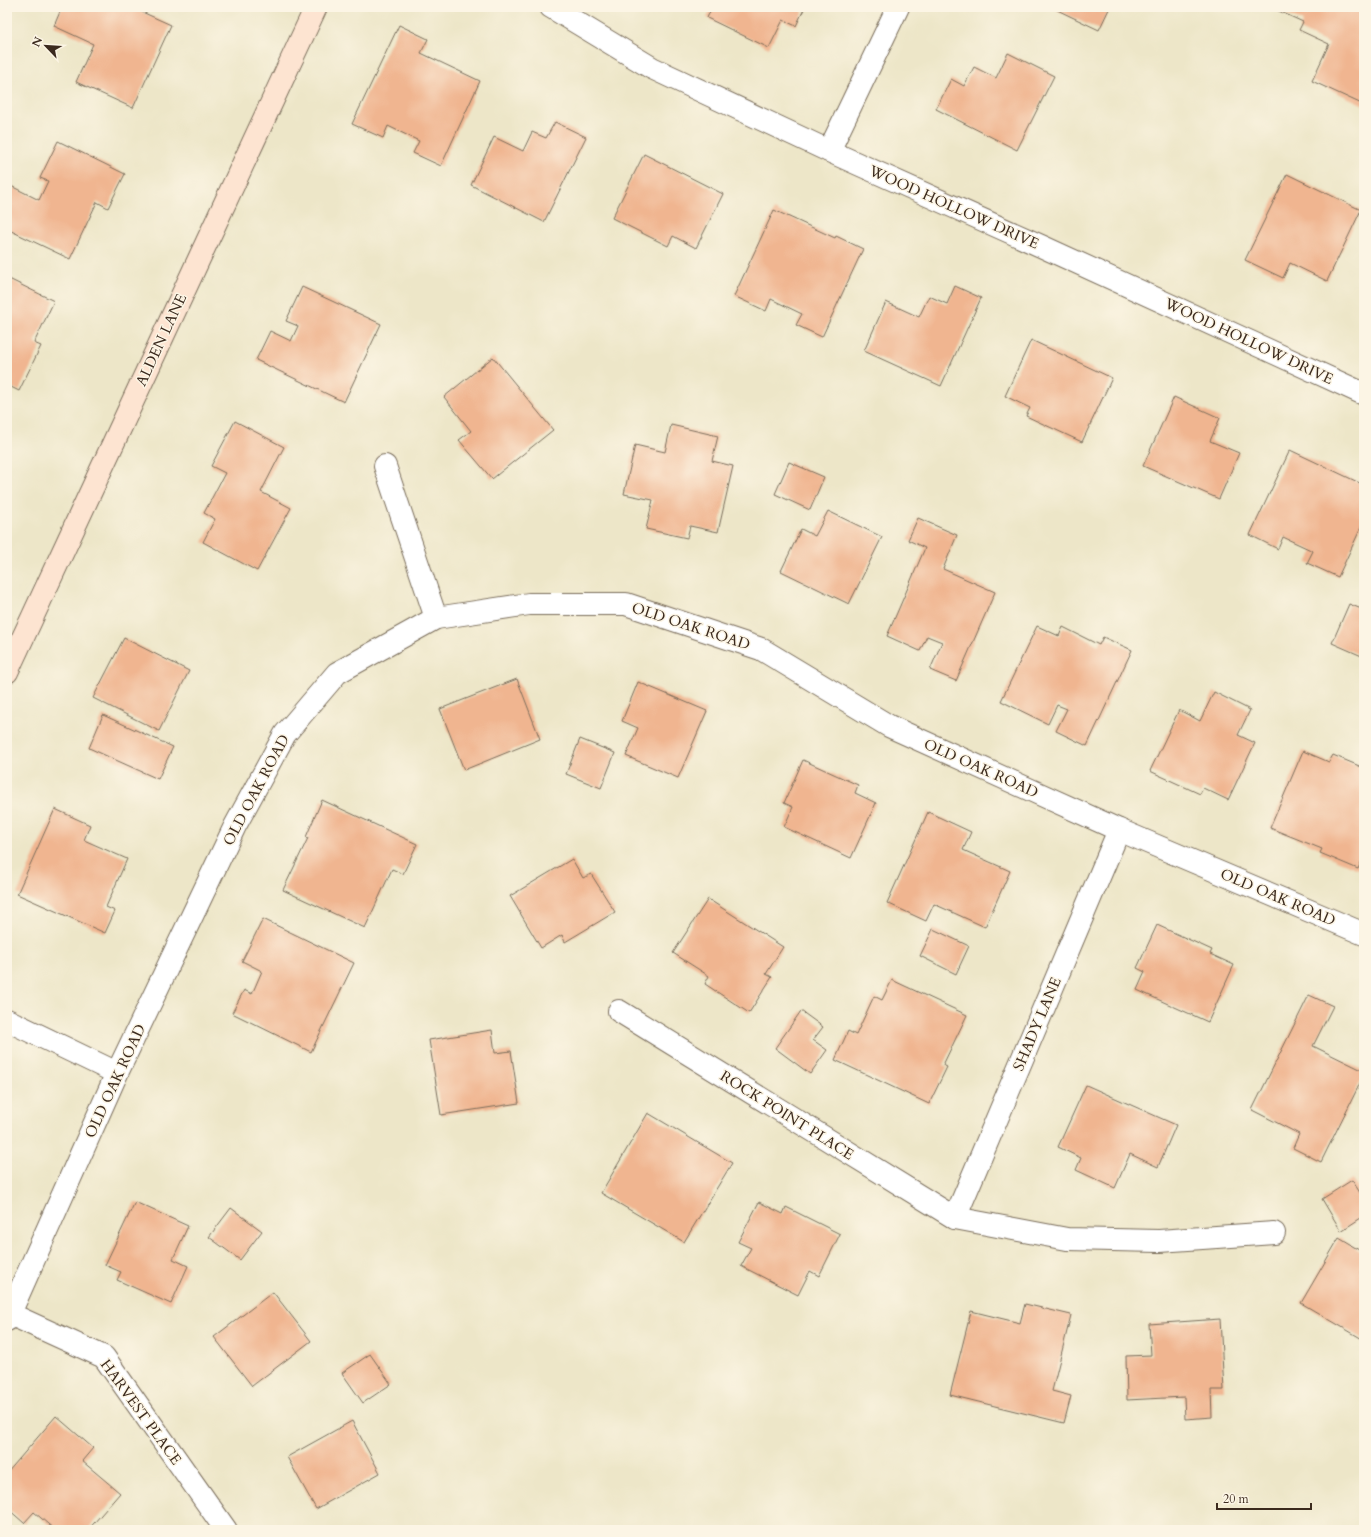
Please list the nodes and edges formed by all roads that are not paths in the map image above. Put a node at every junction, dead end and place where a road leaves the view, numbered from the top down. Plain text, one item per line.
1 (316, 7) edge
2 (550, 7) edge
3 (898, 7) edge
4 (829, 151) junction
5 (1361, 387) edge
6 (385, 466) dead end
7 (436, 618) junction
8 (7, 672) edge
9 (1119, 830) junction
10 (1364, 934) edge
11 (620, 1011) dead end
12 (7, 1020) edge
13 (117, 1073) junction
14 (955, 1218) junction
15 (1274, 1233) dead end
16 (8, 1317) edge
17 (226, 1530) edge

1 - 8 street, ALDEN LANE
2 - 4 street, WOOD HOLLOW DRIVE
3 - 4 street
4 - 5 street, WOOD HOLLOW DRIVE
6 - 7 street
7 - 9 street, OLD OAK ROAD
7 - 13 street, OLD OAK ROAD
9 - 10 street, OLD OAK ROAD
9 - 14 street, SHADY LANE
11 - 14 street, ROCK POINT PLACE
12 - 13 street
13 - 16 street, OLD OAK ROAD
14 - 15 street
16 - 17 street, HARVEST PLACE

